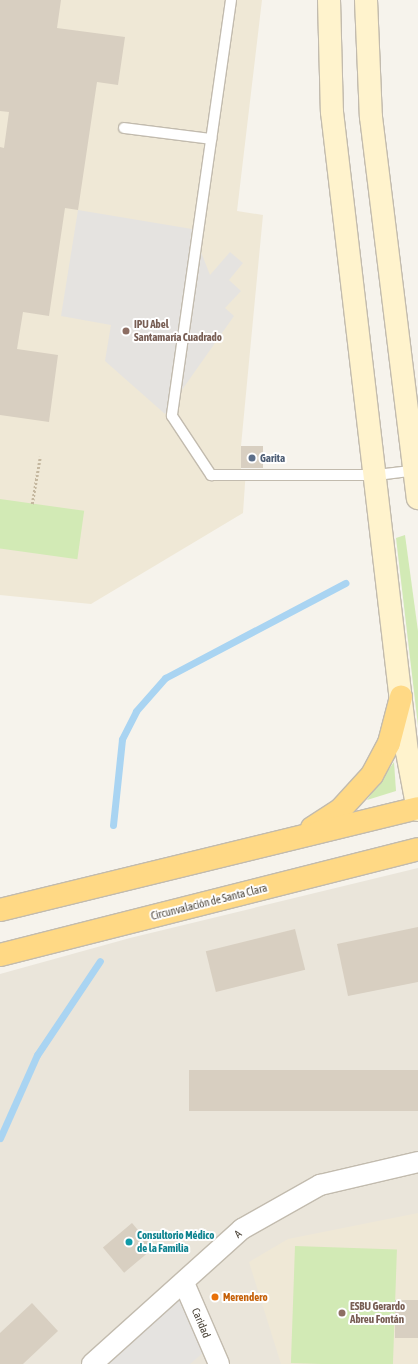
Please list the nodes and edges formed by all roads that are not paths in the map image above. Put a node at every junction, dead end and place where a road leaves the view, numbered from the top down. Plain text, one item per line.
1 (231, 0) edge
2 (329, 0) edge
3 (366, 0) edge
4 (124, 128) dead end
5 (211, 139) junction
6 (414, 470) junction
7 (377, 475) junction
8 (418, 498) edge
9 (401, 697) junction
10 (417, 809) edge
11 (296, 838) junction
12 (418, 849) edge
13 (0, 910) edge
14 (0, 955) edge
15 (418, 1162) edge
16 (184, 1283) junction
17 (92, 1364) edge
18 (219, 1364) edge

1 - 5 lane
2 - 7 main road
3 - 6 main road
4 - 5 lane
5 - 7 lane
6 - 7 lane
6 - 8 main road
7 - 9 main road
9 - 10 main road
9 - 11 highway
10 - 11 highway
11 - 13 highway
12 - 14 highway, Circunvalación de Santa Clara
15 - 16 street, A
16 - 17 street, A
16 - 18 street, Caridad

